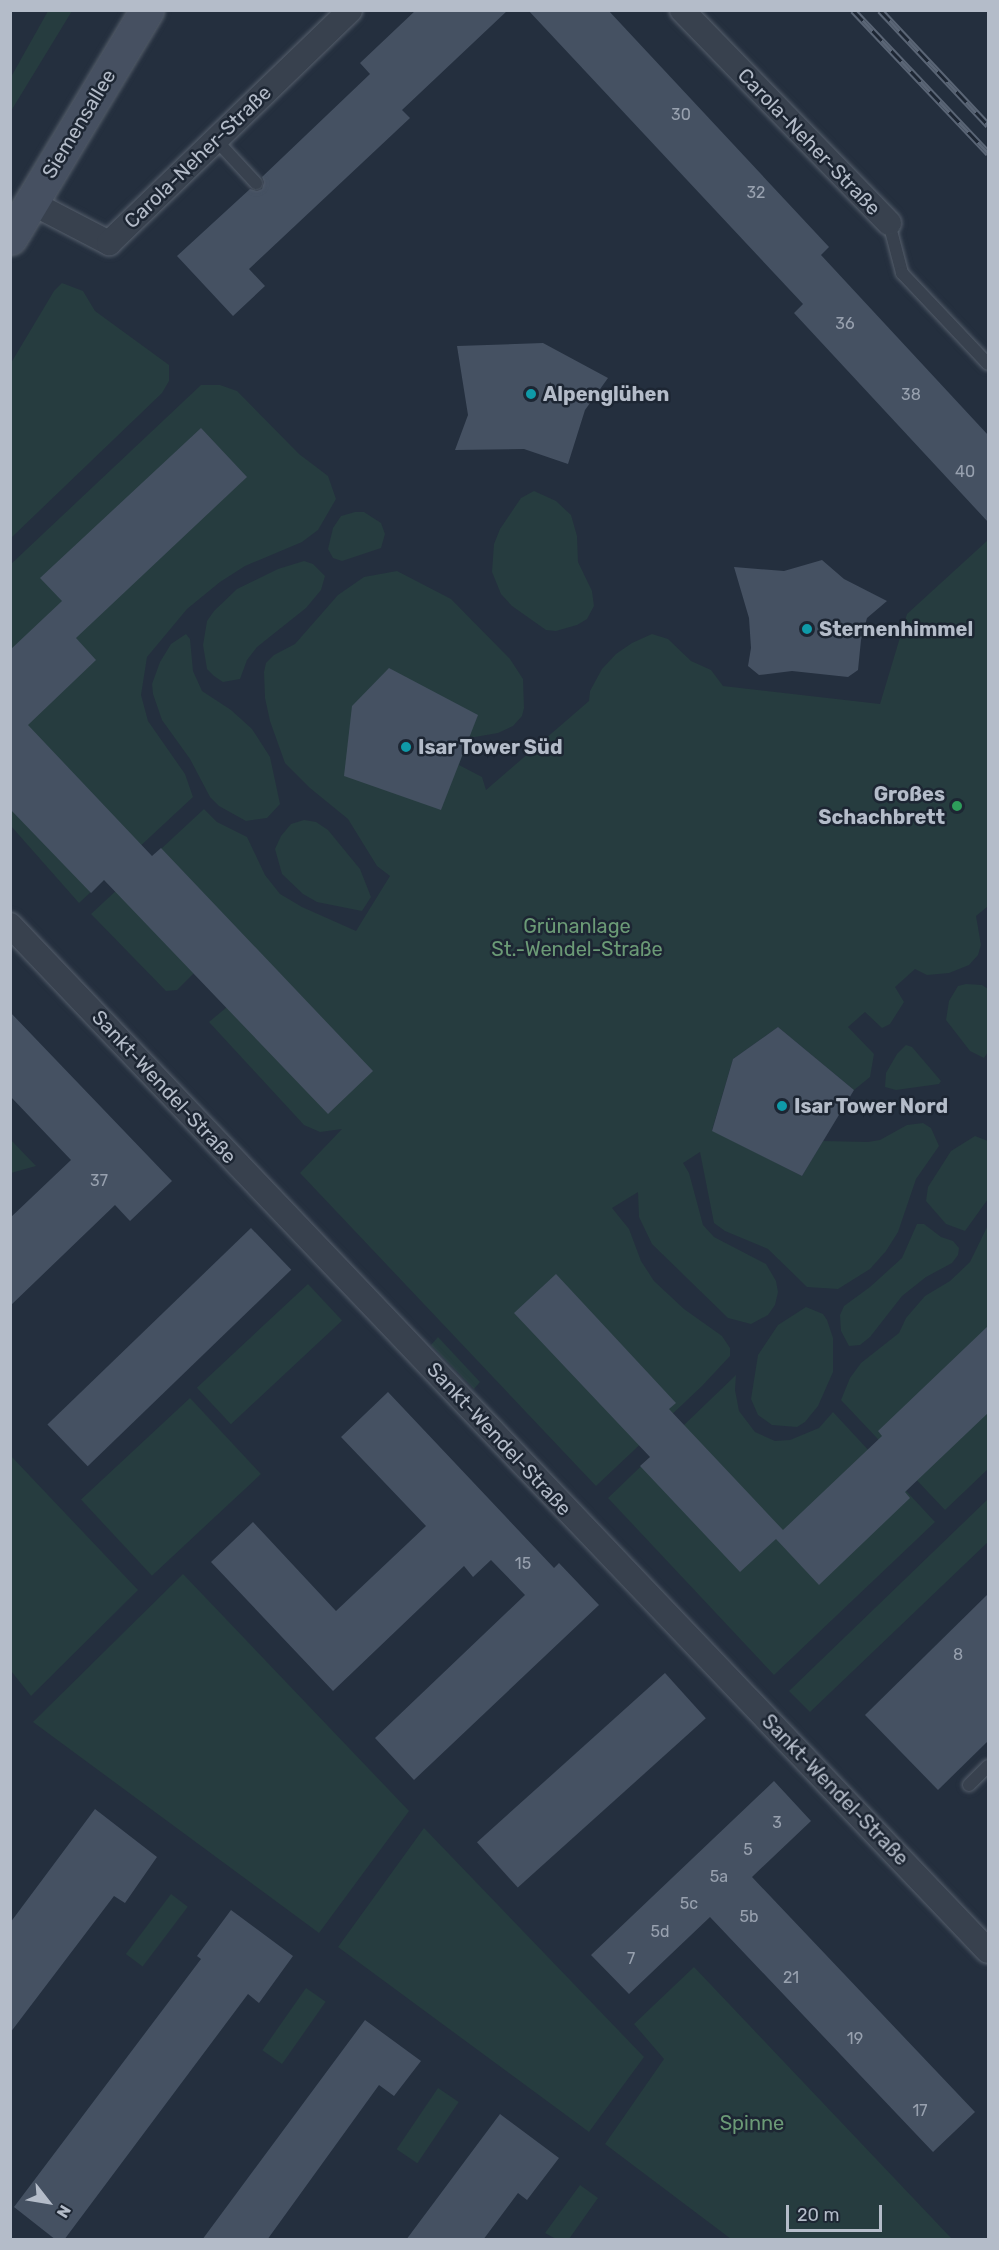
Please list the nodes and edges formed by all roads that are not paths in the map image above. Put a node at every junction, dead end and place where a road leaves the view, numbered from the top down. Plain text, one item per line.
1 (147, 10) edge
2 (350, 10) edge
3 (682, 10) edge
4 (216, 140) junction
5 (256, 183) dead end
6 (32, 203) junction
7 (889, 223) joint
8 (10, 238) edge
9 (988, 364) edge
10 (10, 925) edge
11 (988, 1766) edge
12 (969, 1785) dead end
13 (988, 1951) edge

1 - 6 main road, Siemensallee
2 - 4 street, Carola-Neher-Straße
3 - 7 street, Carola-Neher-Straße
4 - 5 lane
4 - 6 street, Carola-Neher-Straße
6 - 8 main road, Siemensallee
7 - 9 lane, Carola-Neher-Straße
10 - 13 street, Sankt-Wendel-Straße
11 - 12 lane

